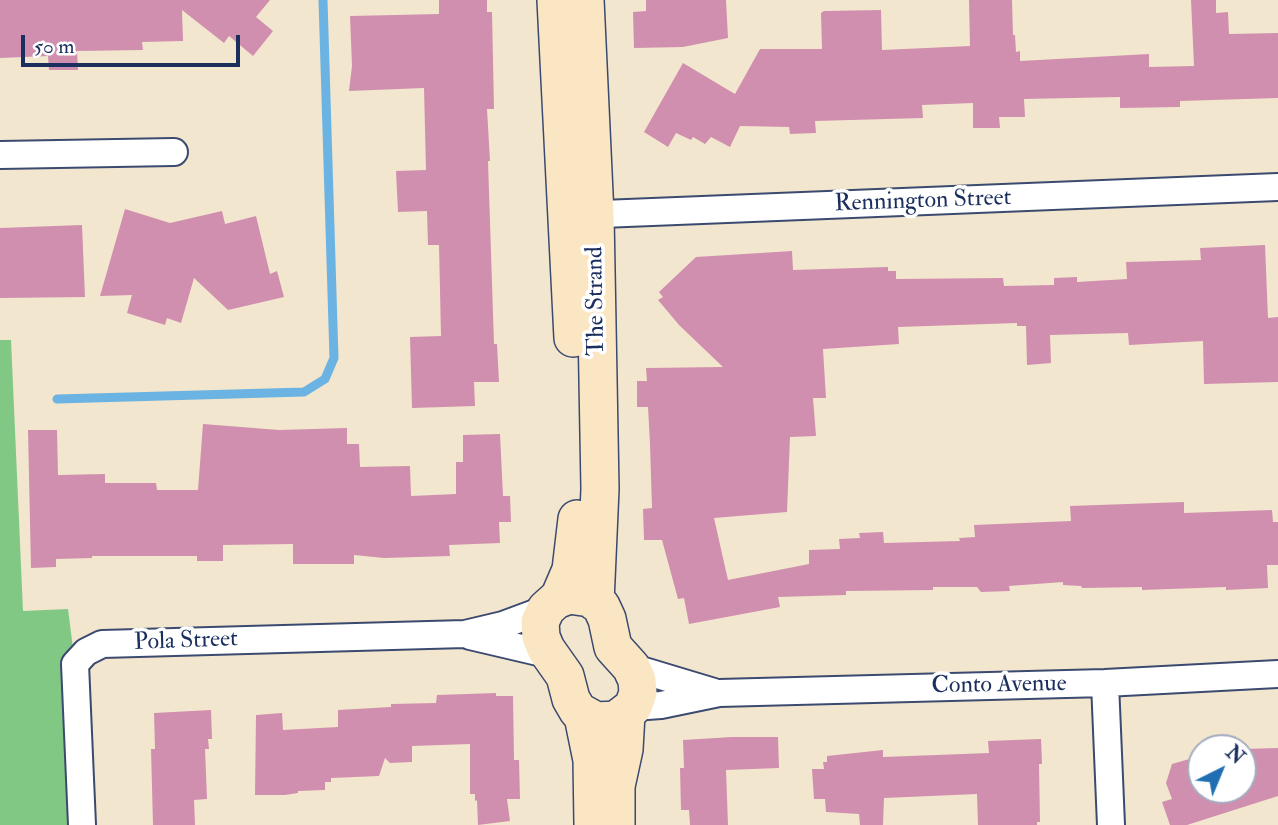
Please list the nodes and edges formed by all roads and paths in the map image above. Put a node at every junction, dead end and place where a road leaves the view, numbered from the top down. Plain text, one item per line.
1 (556, 0) edge
2 (585, 0) edge
3 (174, 152) dead end
4 (0, 155) edge
5 (1278, 187) edge
6 (581, 215) junction
7 (596, 602) junction
8 (552, 604) junction
9 (465, 634) junction
10 (551, 655) junction
11 (631, 667) junction
12 (1278, 674) edge
13 (1105, 683) junction
14 (719, 693) junction
15 (629, 710) junction
16 (583, 716) junction
17 (82, 825) edge
18 (593, 825) edge
19 (616, 825) edge
20 (1111, 825) edge

1 - 6 street, The Strand
2 - 6 street, The Strand
3 - 4 street
5 - 6 street, Rennington Street
6 - 7 street, The Strand
6 - 8 street, The Strand
7 - 8 street
7 - 11 street
8 - 9 street, Pola Street
8 - 10 street, The Strand
9 - 10 street, Pola Street
9 - 17 street, Pola Street
10 - 16 street, The Strand
11 - 14 street, Conto Avenue
11 - 15 street
12 - 13 street, Conto Avenue
13 - 14 street, Conto Avenue
13 - 20 street
14 - 15 street, Conto Avenue
15 - 16 street
15 - 19 street
16 - 18 street

